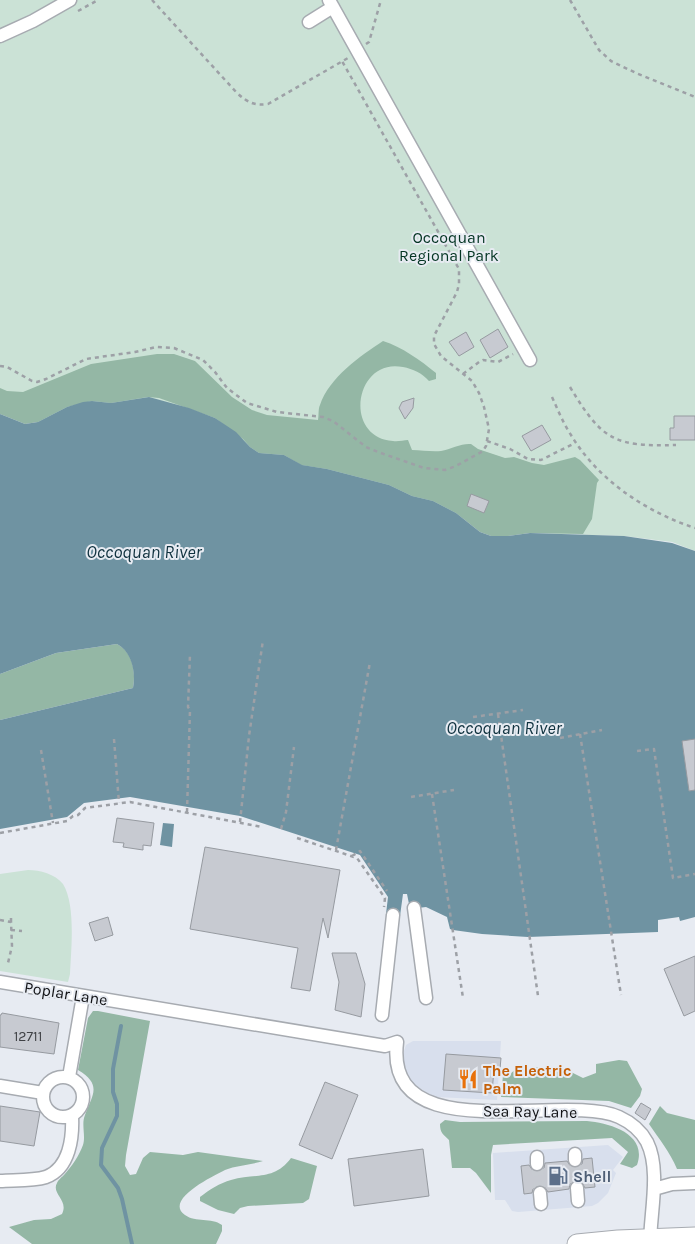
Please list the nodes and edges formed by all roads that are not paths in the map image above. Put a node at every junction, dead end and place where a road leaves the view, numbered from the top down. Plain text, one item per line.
1 (70, 0) edge
2 (331, 3) edge
3 (309, 22) dead end
4 (0, 36) edge
5 (530, 360) dead end
6 (414, 908) dead end
7 (388, 915) road end
8 (0, 982) edge
9 (83, 996) junction
10 (426, 998) dead end
11 (382, 1016) dead end
12 (397, 1042) joint
13 (69, 1077) junction
14 (0, 1086) edge
15 (43, 1093) junction
16 (72, 1116) junction
17 (0, 1181) edge
18 (695, 1183) edge
19 (654, 1189) junction
20 (695, 1237) edge
21 (650, 1241) edge
22 (577, 1244) edge

1 - 4 street
2 - 3 street
2 - 5 street
6 - 10 street
7 - 11 street
8 - 9 street, Poplar Lane
9 - 12 street, Poplar Lane
9 - 13 street
12 - 19 street, Sea Ray Lane
13 - 15 street
13 - 16 street
14 - 15 street
15 - 16 street
16 - 17 street
18 - 19 street
19 - 21 street, Sea Ray Lane
20 - 21 highway
21 - 22 highway

